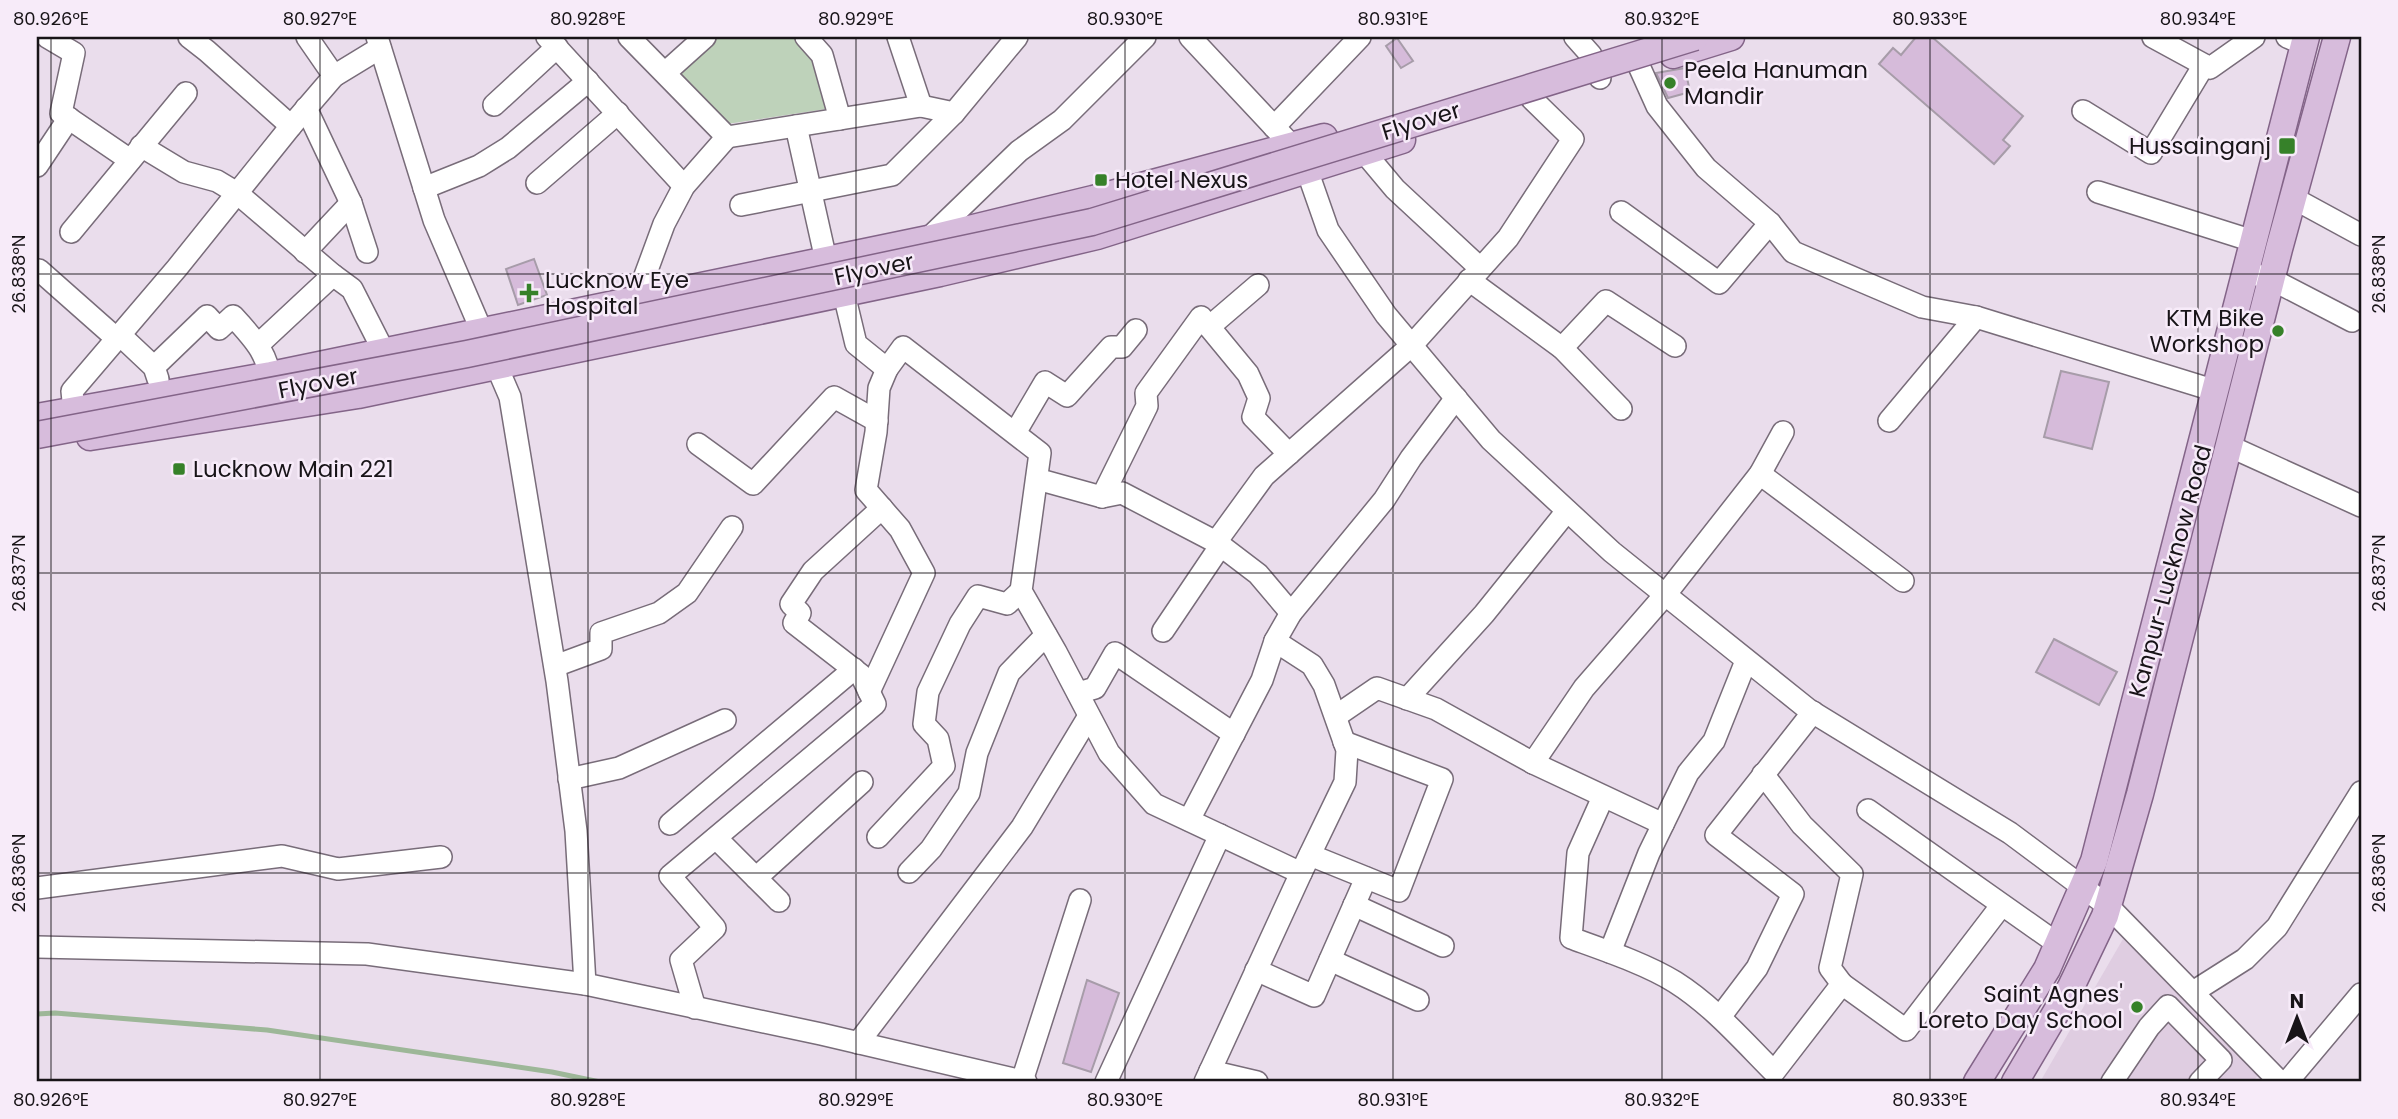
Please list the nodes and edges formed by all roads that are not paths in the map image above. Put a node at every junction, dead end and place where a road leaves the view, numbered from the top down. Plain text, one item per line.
1 (47, 37) edge
2 (189, 37) edge
3 (307, 37) edge
4 (629, 37) edge
5 (705, 37) edge
6 (806, 37) edge
7 (898, 37) edge
8 (1017, 37) edge
9 (1145, 37) edge
10 (1190, 37) edge
11 (1360, 37) edge
12 (1652, 37) edge
13 (1695, 37) edge
14 (1731, 37) edge
15 (2153, 37) edge
16 (2254, 37) edge
17 (2337, 37) edge
18 (2299, 39) edge
19 (379, 42) edge
20 (552, 42) edge
21 (1589, 57) edge
22 (2204, 65) junction
23 (1639, 66) junction
24 (666, 72) junction
25 (334, 76) junction
26 (588, 81) junction
27 (186, 93) dead end
28 (1532, 99) junction
29 (494, 105) dead end
30 (921, 106) junction
31 (306, 108) junction
32 (2083, 111) dead end
33 (618, 113) junction
34 (954, 113) junction
35 (69, 118) junction
36 (840, 119) junction
37 (291, 126) junction
38 (796, 126) junction
39 (1274, 127) junction
40 (727, 136) junction
41 (1293, 147) junction
42 (1364, 152) junction
43 (41, 153) edge
44 (136, 153) junction
45 (1307, 170) junction
46 (537, 183) dead end
47 (684, 186) junction
48 (424, 188) junction
49 (810, 192) junction
50 (2098, 192) dead end
51 (237, 193) junction
52 (2293, 198) junction
53 (351, 203) junction
54 (741, 205) dead end
55 (1621, 212) dead end
56 (1770, 223) junction
57 (71, 232) dead end
58 (2361, 235) edge
59 (928, 239) junction
60 (2253, 241) junction
61 (305, 252) junction
62 (367, 252) dead end
63 (826, 260) junction
64 (40, 270) dead end
65 (2245, 271) junction
66 (1474, 274) junction
67 (332, 275) junction
68 (2271, 279) junction
69 (1258, 285) dead end
70 (844, 294) junction
71 (646, 297) junction
72 (1976, 317) junction
73 (2352, 321) dead end
74 (1209, 327) junction
75 (481, 330) junction
76 (1136, 330) dead end
77 (118, 337) junction
78 (259, 344) junction
79 (1412, 345) junction
80 (1675, 346) dead end
81 (1562, 348) junction
82 (384, 352) junction
83 (497, 364) junction
84 (154, 367) junction
85 (887, 369) junction
86 (271, 375) junction
87 (2216, 391) junction
88 (162, 394) junction
89 (1455, 398) junction
90 (276, 408) junction
91 (1621, 408) dead end
92 (74, 411) junction
93 (37, 416) edge
94 (877, 421) junction
95 (1889, 421) dead end
96 (1783, 432) dead end
97 (1015, 433) junction
98 (37, 435) edge
99 (698, 444) dead end
100 (37, 445) edge
101 (2229, 446) junction
102 (1289, 454) junction
103 (1760, 474) junction
104 (1037, 479) junction
105 (1102, 497) junction
106 (2361, 506) edge
107 (882, 508) junction
108 (1567, 511) junction
109 (733, 527) dead end
110 (1219, 544) junction
111 (1903, 581) dead end
112 (1021, 591) junction
113 (1665, 595) junction
114 (1291, 613) junction
115 (2155, 627) junction
116 (1163, 631) dead end
117 (2181, 633) junction
118 (1046, 635) junction
119 (1275, 641) junction
120 (1746, 661) junction
121 (555, 666) junction
122 (854, 669) junction
123 (869, 692) junction
124 (1078, 693) junction
125 (1407, 699) junction
126 (1813, 712) junction
127 (1089, 716) junction
128 (1336, 716) junction
129 (725, 720) dead end
130 (1234, 734) junction
131 (1344, 742) junction
132 (1533, 763) junction
133 (1763, 774) junction
134 (569, 779) junction
135 (862, 782) dead end
136 (2361, 792) edge
137 (1603, 797) junction
138 (1868, 810) dead end
139 (1189, 821) junction
140 (670, 824) dead end
141 (1663, 824) junction
142 (1220, 835) junction
143 (878, 837) dead end
144 (716, 838) junction
145 (441, 857) dead end
146 (1305, 864) junction
147 (909, 872) dead end
148 (756, 878) junction
149 (1366, 878) junction
150 (37, 888) edge
151 (2084, 888) junction
152 (1080, 900) dead end
153 (779, 901) dead end
154 (1354, 905) junction
155 (2001, 906) junction
156 (2108, 906) junction
157 (2058, 944) junction
158 (1443, 946) dead end
159 (37, 947) edge
160 (1610, 952) junction
161 (1330, 960) junction
162 (1256, 970) junction
163 (585, 984) junction
164 (1842, 984) junction
165 (2193, 992) junction
166 (2361, 994) edge
167 (1418, 1000) dead end
168 (695, 1008) junction
169 (1720, 1017) junction
170 (858, 1043) junction
171 (1983, 1072) edge
172 (1207, 1077) edge
173 (2018, 1081) edge
174 (1024, 1082) edge
175 (1106, 1082) edge
176 (1257, 1082) edge
177 (2112, 1082) edge
178 (2200, 1082) edge
179 (2280, 1082) edge
180 (2287, 1082) edge

1 - 35 street
2 - 37 street
3 - 25 street
4 - 24 street
5 - 24 street
6 - 36 street
7 - 30 street
8 - 34 street
9 - 59 street
10 - 39 street
11 - 39 street
12 - 21 main road
13 - 98 main road, Flyover, bridge
14 - 23 main road
15 - 22 street
16 - 22 street
17 - 52 main road, Kanpur-Lucknow Road
18 - 60 main road, Kanpur-Lucknow Road
19 - 25 street
19 - 48 street
20 - 26 street
20 - 29 street
21 - 23 main road
21 - 28 main road
21 - 41 main road
22 - 32 street
23 - 56 street
24 - 40 street
25 - 31 street
26 - 33 street
26 - 48 street
27 - 44 street
28 - 42 main road
28 - 66 street
30 - 34 street
30 - 36 street
31 - 37 street
31 - 53 street
33 - 46 street
33 - 47 street
34 - 49 street
35 - 43 street
35 - 44 street
36 - 38 street
37 - 51 street
38 - 40 street
38 - 49 street
39 - 41 street
40 - 47 street
41 - 45 street
41 - 59 main road
42 - 45 main road
42 - 66 street
44 - 51 street
44 - 57 street
45 - 70 main road
45 - 79 street
47 - 71 street
48 - 75 street
49 - 54 street
49 - 63 street
50 - 60 street
51 - 61 street
51 - 77 street
52 - 58 street
52 - 68 main road, Kanpur-Lucknow Road
53 - 61 street
53 - 62 street
55 - 56 street
56 - 72 street
59 - 63 main road
60 - 65 main road, Kanpur-Lucknow Road
61 - 67 street
63 - 70 street
63 - 71 main road
64 - 77 street
65 - 68 street
65 - 87 main road, Kanpur-Lucknow Road
66 - 79 street
66 - 81 street
67 - 78 street
67 - 82 street
68 - 73 street
68 - 101 main road, Kanpur-Lucknow Road
69 - 74 street
70 - 83 main road
70 - 85 street
71 - 75 main road
72 - 87 street
72 - 95 street
74 - 102 street
74 - 105 street
75 - 82 main road
75 - 83 street
76 - 97 street
77 - 84 street
77 - 92 street
78 - 84 street
78 - 86 street
79 - 89 street
79 - 102 street
80 - 81 street
81 - 91 street
82 - 86 main road
83 - 90 main road
83 - 121 street
84 - 88 street
85 - 94 street
85 - 97 street
86 - 88 main road
86 - 90 street
87 - 115 main road, Kanpur-Lucknow Road
88 - 92 main road
89 - 108 street
89 - 114 street
90 - 100 main road
92 - 93 main road
94 - 99 street
94 - 107 street
96 - 103 street
97 - 104 street
101 - 106 street
101 - 117 main road, Kanpur-Lucknow Road
102 - 110 street
103 - 111 street
103 - 113 street
104 - 105 street
104 - 112 street
105 - 110 street
107 - 122 street
107 - 123 street
108 - 113 street
108 - 125 street
109 - 121 street
110 - 114 street
110 - 116 street
112 - 118 street
112 - 143 street
113 - 120 street
113 - 132 street
114 - 119 street
115 - 117 main road
115 - 151 main road, Kanpur-Lucknow Road
117 - 156 main road, Kanpur-Lucknow Road
118 - 124 street
118 - 147 street
119 - 128 street
119 - 130 street
120 - 126 street
120 - 141 street
121 - 134 street
122 - 123 street
122 - 140 street
123 - 144 street
124 - 127 street
124 - 130 street
125 - 128 street
125 - 132 street
126 - 133 street
126 - 151 street
127 - 139 street
127 - 170 street
128 - 131 street
129 - 134 street
130 - 139 street
131 - 146 street
131 - 149 street
132 - 137 street
133 - 164 street
133 - 169 street
134 - 163 street
135 - 148 street
136 - 165 street
137 - 141 street
137 - 160 street
138 - 155 street
139 - 142 street
141 - 160 street
142 - 146 street
142 - 175 street
144 - 148 street
144 - 168 street
145 - 150 street
146 - 149 street
146 - 162 street
148 - 153 street
149 - 154 street
151 - 156 street
151 - 157 main road, Kanpur-Lucknow Road
152 - 174 street
154 - 158 street
154 - 161 street
155 - 157 street
155 - 164 street
156 - 165 street
156 - 173 main road, Kanpur-Lucknow Road
157 - 171 main road, Kanpur-Lucknow Road
159 - 163 street
160 - 169 street
161 - 162 street
161 - 167 street
162 - 172 street
163 - 168 street
164 - 169 street
165 - 179 street
166 - 180 street
168 - 170 street
170 - 174 street
171 - 173 street
172 - 176 street
177 - 178 street

